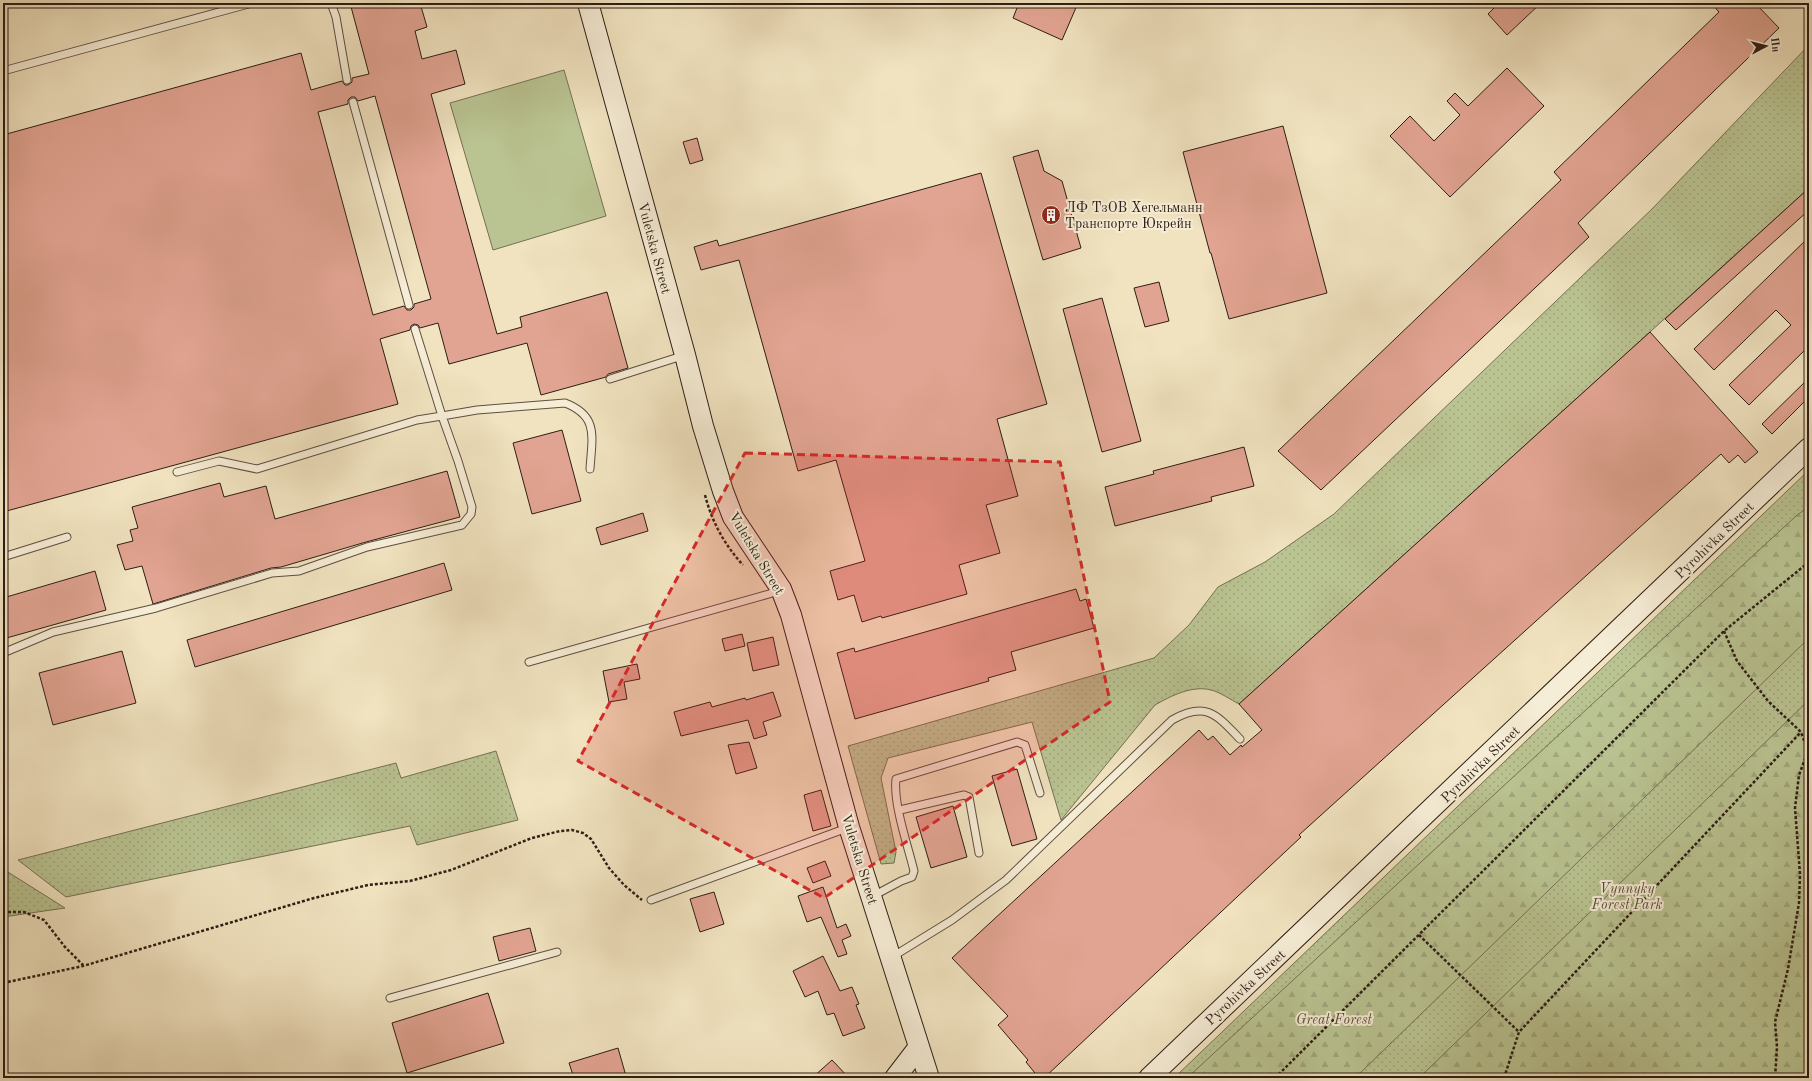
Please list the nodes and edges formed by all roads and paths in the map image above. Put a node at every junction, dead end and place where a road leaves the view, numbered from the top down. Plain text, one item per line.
1 (252, 3) edge
2 (331, 3) edge
3 (588, 3) edge
4 (3, 71) edge
5 (347, 80) dead end
6 (353, 102) dead end
7 (409, 305) dead end
8 (415, 329) dead end
9 (685, 355) junction
10 (610, 379) dead end
11 (442, 416) junction
12 (1809, 448) edge
13 (590, 469) dead end
14 (178, 472) dead end
15 (67, 537) dead end
16 (3, 556) edge
17 (1809, 562) edge
18 (780, 589) junction
19 (1724, 631) junction
20 (3, 653) edge
21 (529, 662) dead end
22 (1801, 732) junction
23 (1240, 739) dead end
24 (1040, 793) dead end
25 (900, 810) junction
26 (849, 827) junction
27 (979, 853) dead end
28 (871, 897) junction
29 (647, 901) joint
30 (3, 912) edge
31 (1419, 935) junction
32 (557, 952) dead end
33 (890, 958) junction
34 (83, 966) junction
35 (3, 983) edge
36 (390, 998) dead end
37 (1519, 1032) junction
38 (918, 1048) junction
39 (894, 1078) edge
40 (929, 1078) edge
41 (1149, 1078) edge
42 (1275, 1078) edge
43 (1504, 1078) edge
44 (1775, 1078) edge

1 - 4 lane
2 - 5 lane
3 - 9 street, Vuletska Street
6 - 7 lane
8 - 11 lane
9 - 10 lane
9 - 18 street, Vuletska Street
11 - 13 lane
11 - 14 lane
11 - 20 lane
12 - 41 street, Pyrohivka Street
15 - 16 lane
17 - 19 path
18 - 21 lane
18 - 26 street, Vuletska Street
19 - 22 path
19 - 31 path
22 - 37 path
22 - 44 path
23 - 33 lane
24 - 25 lane
25 - 27 lane
25 - 28 lane
26 - 28 street, Vuletska Street
26 - 29 lane
28 - 33 street, Vuletska Street
29 - 34 path
30 - 34 path
31 - 37 path
31 - 42 path
32 - 36 lane
33 - 38 street, Vuletska Street
34 - 35 path
37 - 43 path
38 - 39 street
38 - 40 street, Vuletska Street

